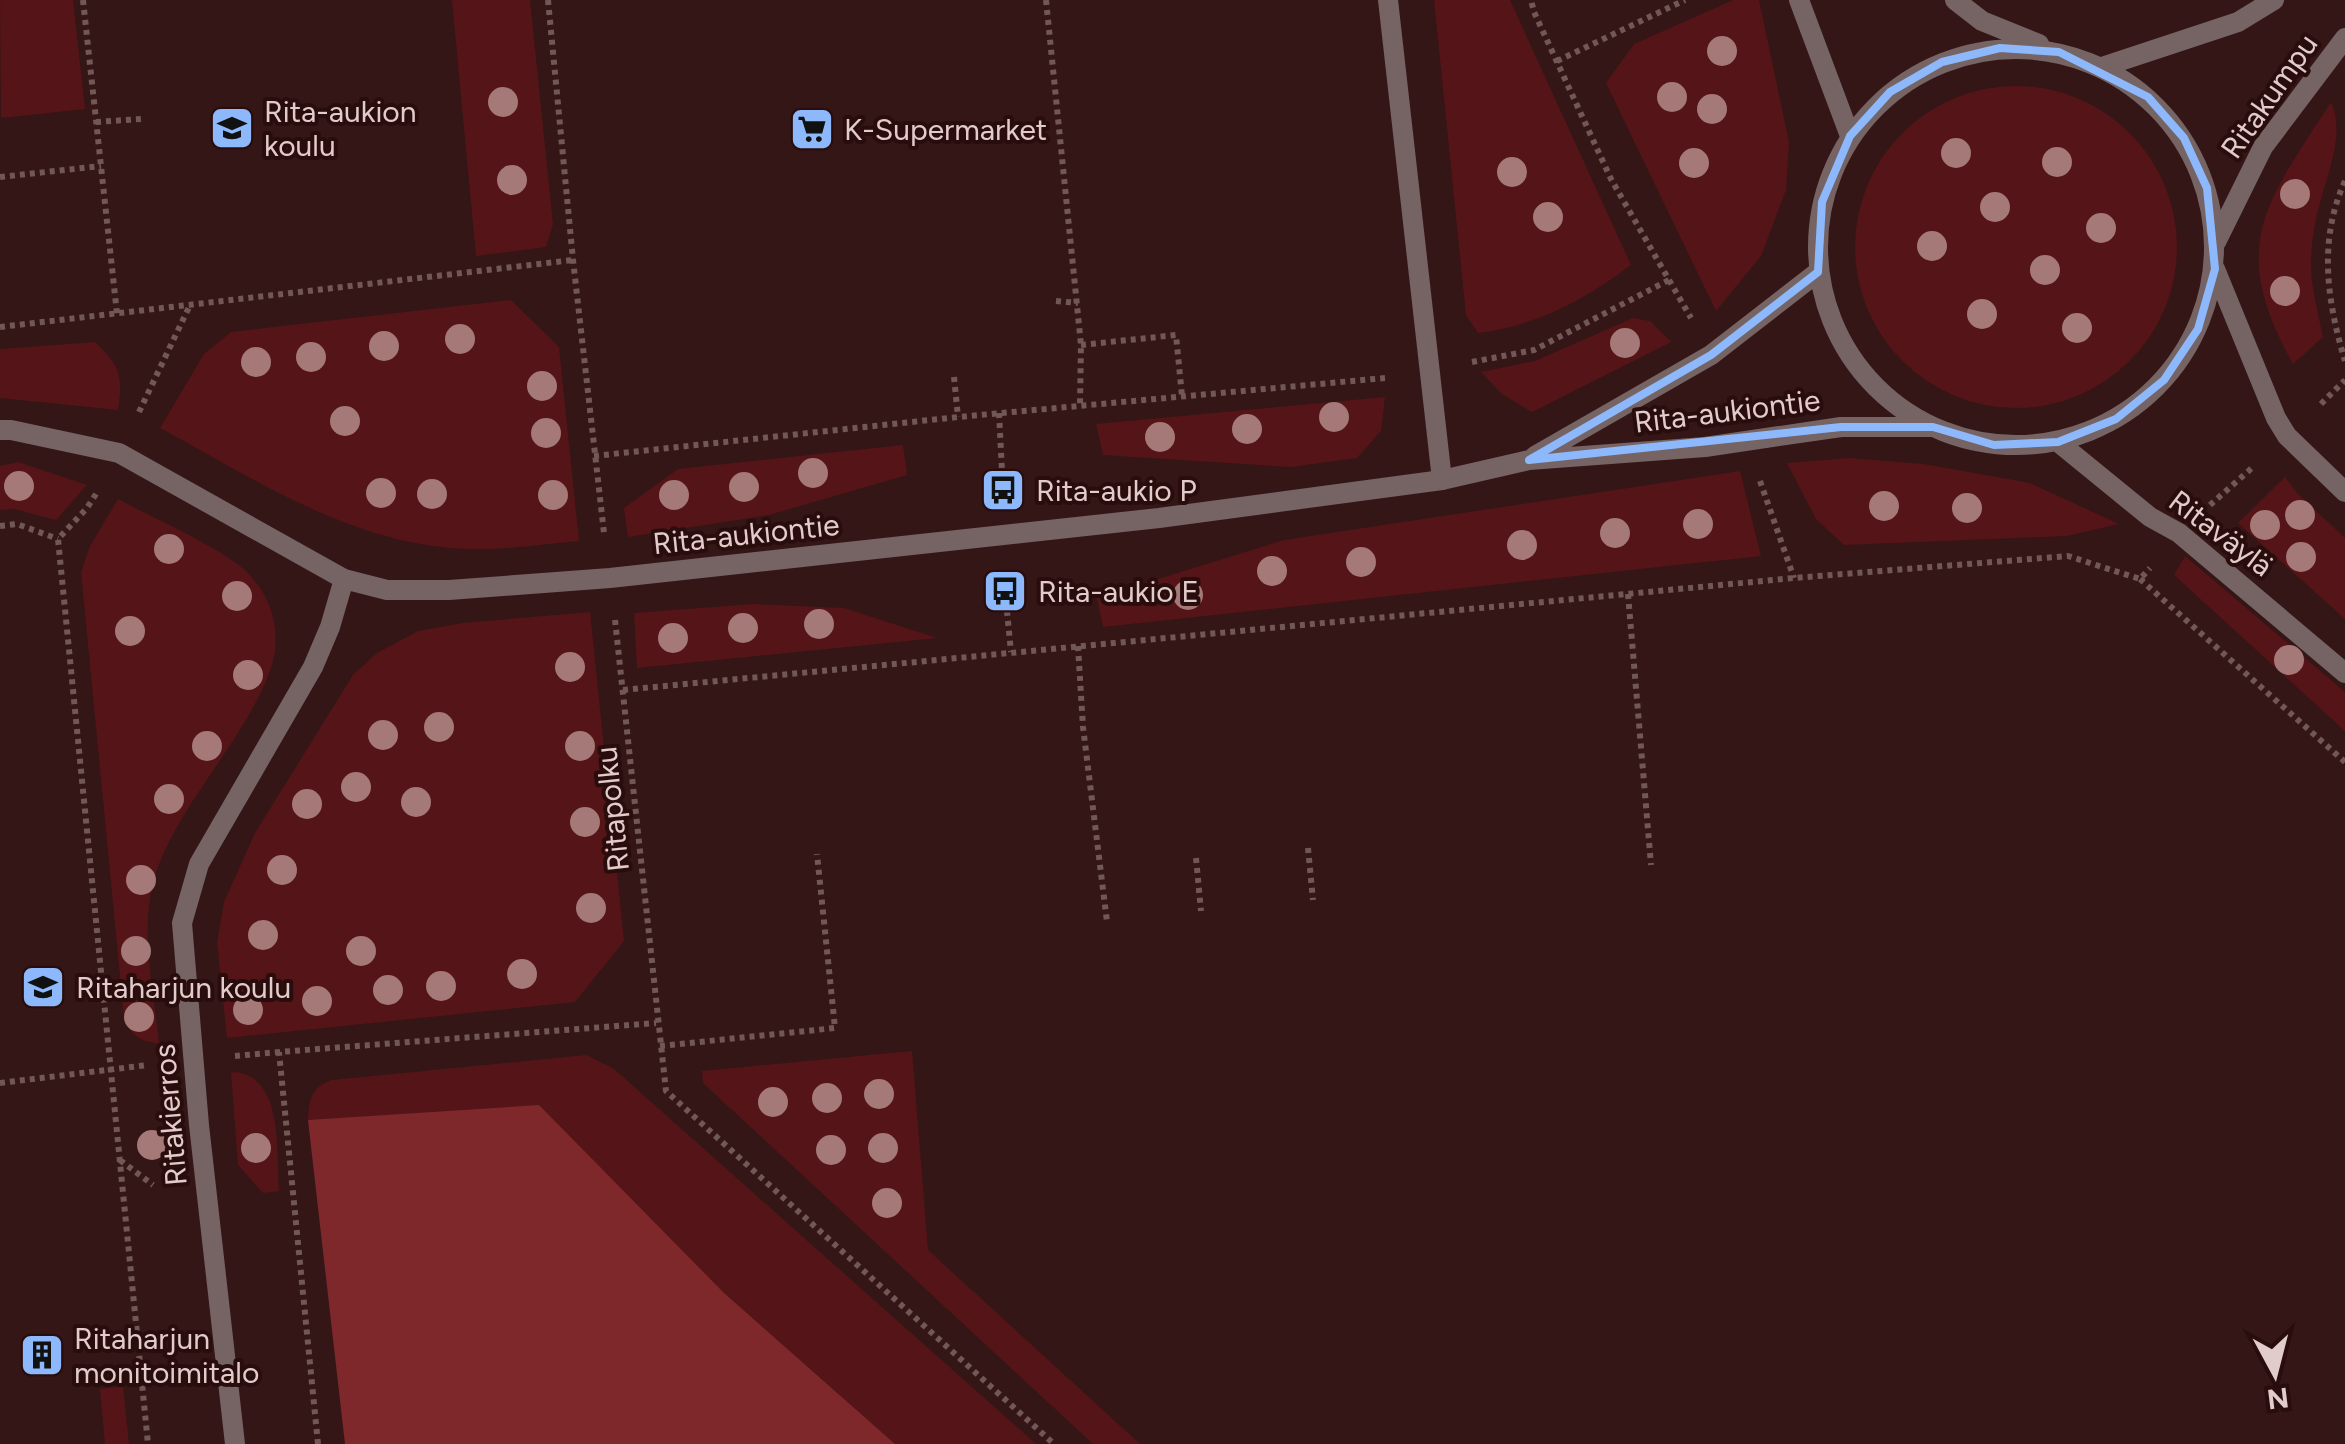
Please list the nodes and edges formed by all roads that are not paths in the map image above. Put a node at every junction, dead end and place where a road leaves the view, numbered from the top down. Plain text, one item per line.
1 (1388, 0) edge
2 (1799, 0) edge
3 (1955, 0) edge
4 (2274, 0) edge
5 (2345, 38) edge
6 (2059, 52) junction
7 (2102, 67) junction
8 (1850, 136) junction
9 (2216, 242) junction
10 (2215, 268) junction
11 (1818, 272) junction
12 (1932, 427) junction
13 (0, 430) edge
14 (2058, 442) junction
15 (1529, 460) junction
16 (1442, 480) junction
17 (2345, 492) edge
18 (344, 579) junction
19 (2345, 673) edge
20 (235, 1444) edge

1 - 16 street
2 - 8 street
3 - 6 street
4 - 7 street, Ritakumpu
5 - 9 street, Ritakumpu
6 - 7 street
6 - 8 street
7 - 9 street
8 - 11 street
9 - 10 street
10 - 14 street
10 - 17 street
11 - 12 street
11 - 15 street, Rita-aukiontie
12 - 14 street
12 - 15 street, Rita-aukiontie
13 - 18 street, Rita-aukiontie
14 - 19 street, Ritaväylä
15 - 16 street, Rita-aukiontie
16 - 18 street, Rita-aukiontie
18 - 20 street, Ritakierros

